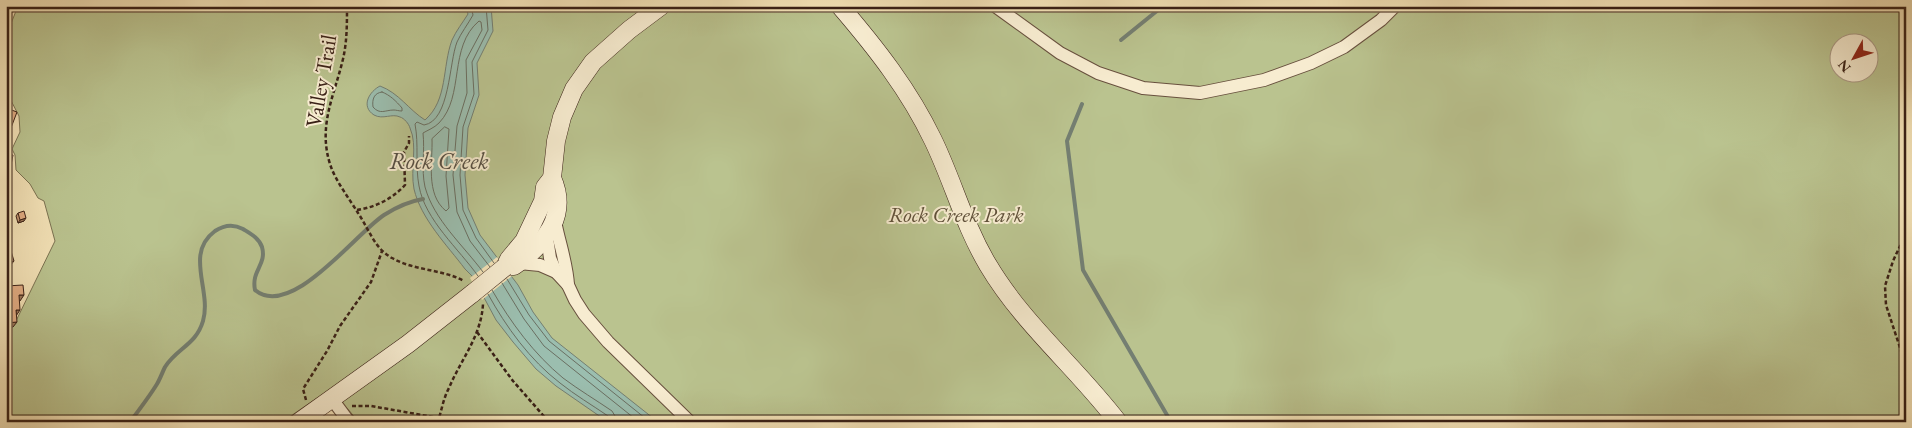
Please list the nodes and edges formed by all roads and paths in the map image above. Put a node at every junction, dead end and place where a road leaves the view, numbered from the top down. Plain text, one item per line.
1 (347, 6) edge
2 (661, 6) edge
3 (840, 6) edge
4 (995, 6) edge
5 (1395, 6) edge
6 (409, 136) dead end
7 (552, 178) junction
8 (543, 201) junction
9 (356, 210) junction
10 (556, 221) junction
11 (547, 237) junction
12 (373, 239) dead end
13 (524, 241) junction
14 (1906, 241) edge
15 (560, 248) junction
16 (382, 251) dead end
17 (512, 265) junction
18 (556, 272) junction
19 (568, 285) junction
20 (477, 332) dead end
21 (1906, 366) edge
22 (332, 399) junction
23 (350, 406) dead end
24 (304, 418) edge
25 (439, 418) dead end
26 (349, 422) edge
27 (549, 422) edge
28 (690, 422) edge
29 (1118, 422) edge

1 - 9 path, Valley Trail
2 - 7 street
3 - 29 street
4 - 5 street
6 - 9 path
7 - 8 street
7 - 10 street
8 - 11 street
8 - 13 street
9 - 12 path, Valley Trail
10 - 11 street
10 - 15 street
11 - 13 street
11 - 15 street
11 - 17 street
11 - 18 street
13 - 17 street
14 - 21 path
15 - 19 street
16 - 24 path
17 - 18 street
17 - 22 street, bridge
18 - 19 street
19 - 28 street
20 - 27 path
22 - 24 street
22 - 26 street
23 - 25 path

